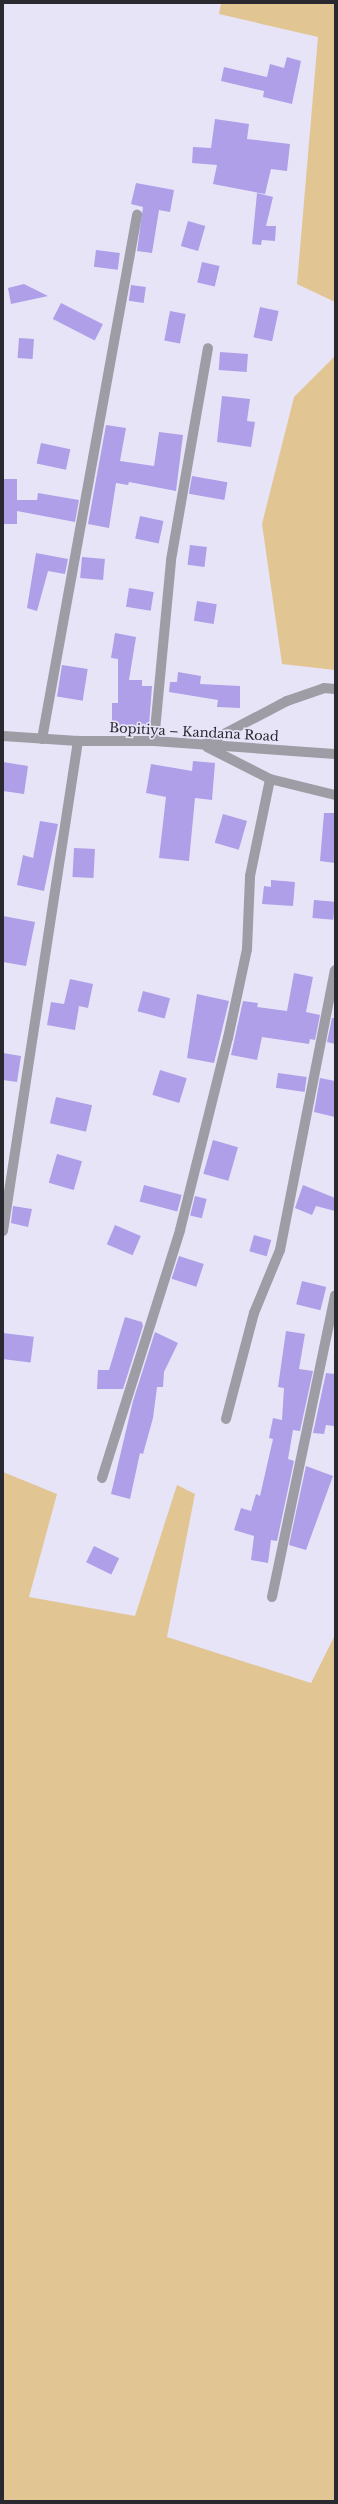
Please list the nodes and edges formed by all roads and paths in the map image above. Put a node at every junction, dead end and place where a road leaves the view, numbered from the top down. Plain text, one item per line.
1 (137, 215) dead end
2 (208, 348) dead end
3 (335, 689) edge
4 (3, 736) edge
5 (42, 739) junction
6 (78, 741) junction
7 (154, 741) junction
8 (204, 745) junction
9 (335, 754) edge
10 (270, 779) junction
11 (335, 795) edge
12 (335, 970) edge
13 (3, 1231) edge
14 (335, 1296) edge
15 (226, 1419) dead end
16 (102, 1478) dead end
17 (272, 1597) dead end

1 - 5 street
2 - 7 street
3 - 8 street
4 - 5 street, Bopitiya – Kandana Road
5 - 6 street, Bopitiya – Kandana Road
6 - 7 street, Bopitiya – Kandana Road
6 - 13 street
7 - 8 street, Bopitiya – Kandana Road
8 - 9 street, Bopitiya – Kandana Road
8 - 10 street
10 - 11 street
10 - 16 street
12 - 15 street
14 - 17 street

